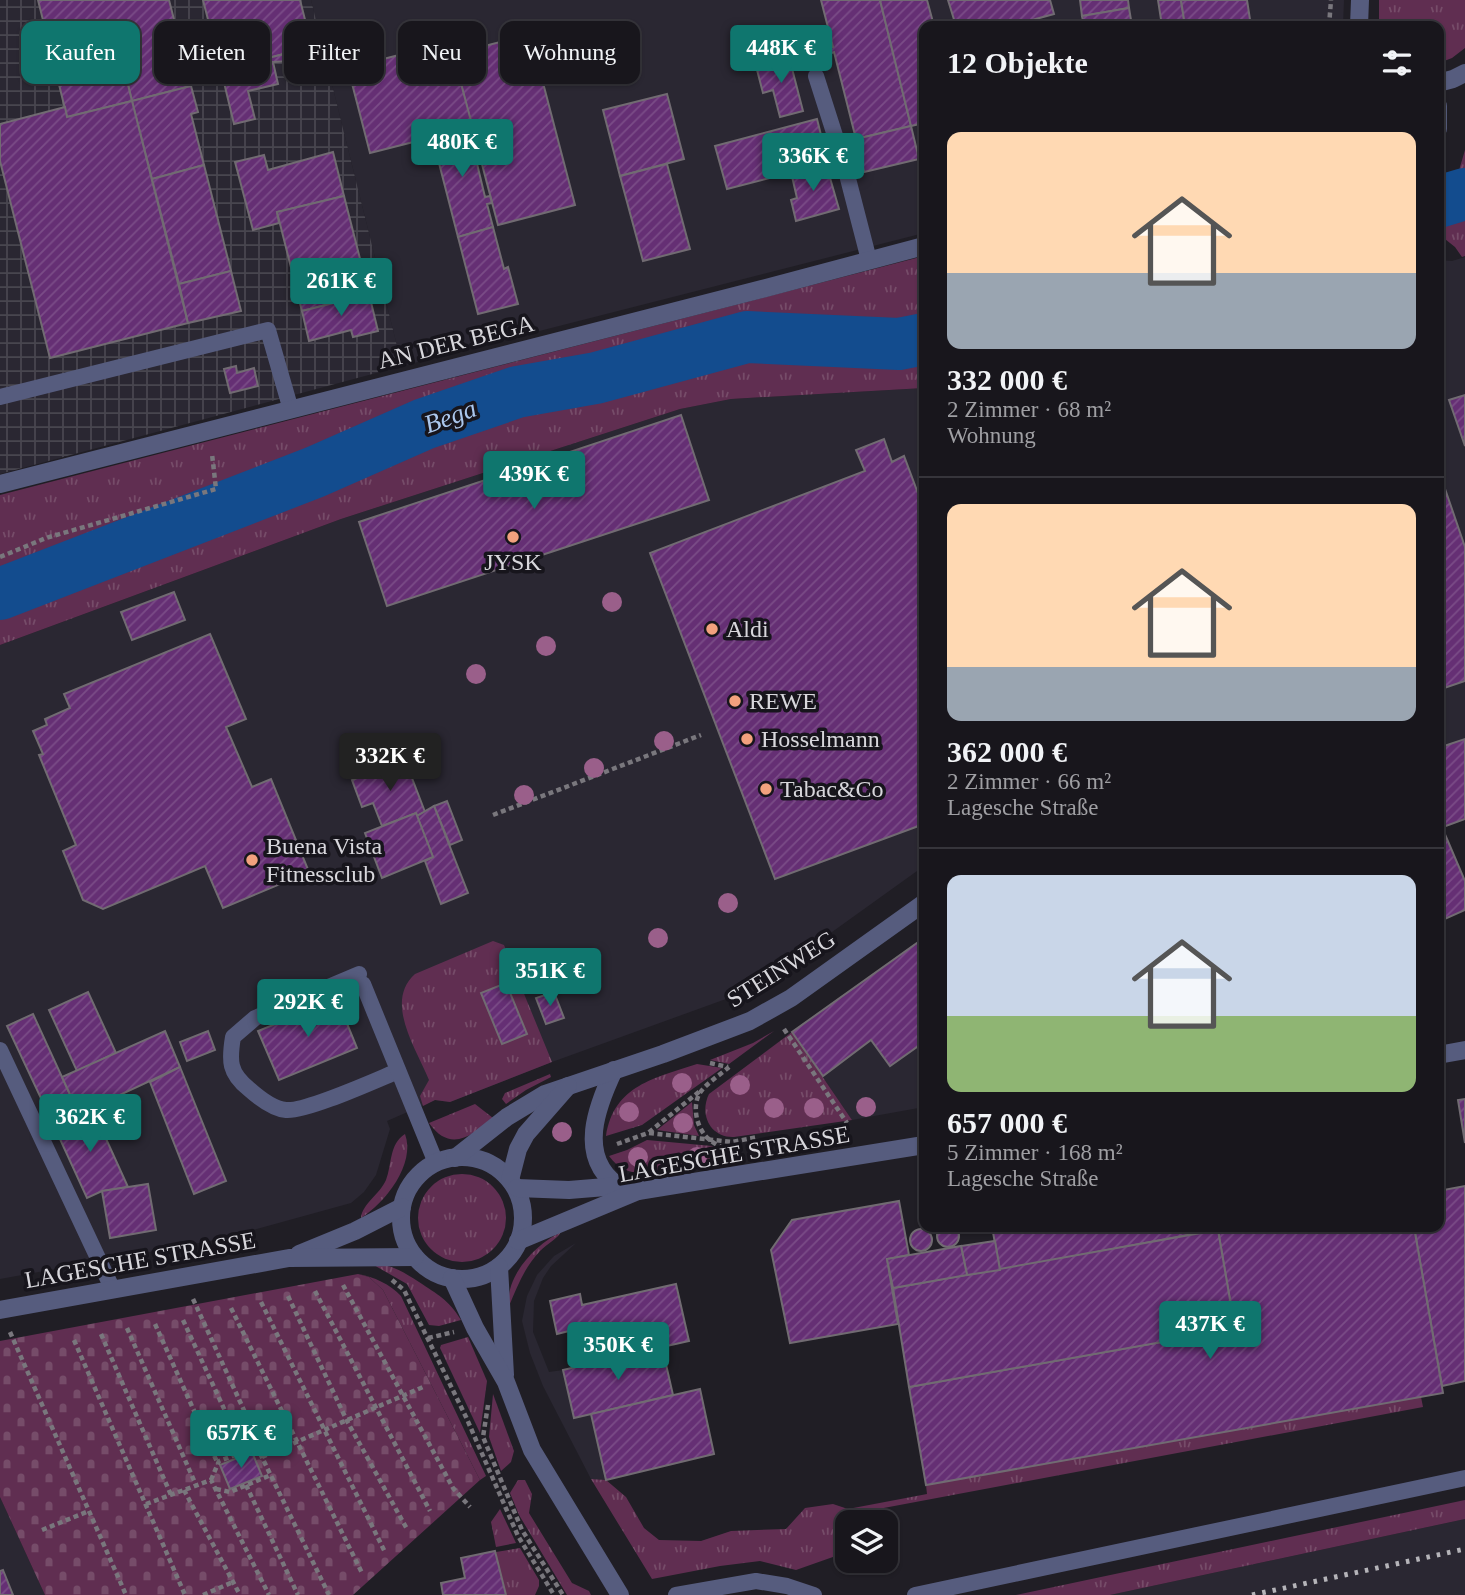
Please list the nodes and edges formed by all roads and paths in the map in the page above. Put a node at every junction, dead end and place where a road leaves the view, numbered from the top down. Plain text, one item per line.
1 (1331, 0) edge
2 (1360, 0) edge
3 (1329, 21) edge
4 (1359, 21) edge
5 (1465, 73) edge
6 (816, 76) dead end
7 (1444, 81) edge
8 (919, 247) edge
9 (870, 260) junction
10 (0, 397) edge
11 (291, 410) junction
12 (210, 431) junction
13 (0, 484) edge
14 (0, 557) edge
15 (701, 734) dead end
16 (493, 815) dead end
17 (919, 906) edge
18 (784, 1029) dead end
19 (0, 1050) edge
20 (1465, 1050) edge
21 (1444, 1054) edge
22 (729, 1067) dead end
23 (614, 1070) junction
24 (398, 1071) junction
25 (568, 1086) junction
26 (701, 1091) junction
27 (847, 1122) dead end
28 (648, 1133) junction
29 (758, 1137) dead end
30 (708, 1139) junction
31 (919, 1145) edge
32 (606, 1148) dead end
33 (455, 1158) junction
34 (436, 1163) junction
35 (514, 1184) junction
36 (618, 1186) junction
37 (638, 1191) junction
38 (402, 1207) junction
39 (519, 1241) junction
40 (415, 1257) junction
41 (289, 1258) junction
42 (499, 1267) junction
43 (382, 1275) dead end
44 (452, 1278) junction
45 (343, 1285) dead end
46 (113, 1290) junction
47 (315, 1291) dead end
48 (288, 1296) dead end
49 (193, 1297) dead end
50 (261, 1301) dead end
51 (232, 1308) dead end
52 (0, 1310) edge
53 (183, 1320) dead end
54 (155, 1324) dead end
55 (127, 1328) dead end
56 (10, 1331) dead end
57 (101, 1334) dead end
58 (74, 1340) dead end
59 (495, 1363) junction
60 (506, 1382) junction
61 (423, 1387) dead end
62 (403, 1396) junction
63 (375, 1408) junction
64 (347, 1420) junction
65 (325, 1430) junction
66 (298, 1442) junction
67 (257, 1447) junction
68 (244, 1451) junction
69 (262, 1457) junction
70 (218, 1464) junction
71 (271, 1475) junction
72 (1465, 1478) edge
73 (211, 1480) junction
74 (196, 1485) junction
75 (246, 1485) junction
76 (215, 1489) junction
77 (184, 1490) junction
78 (171, 1495) junction
79 (146, 1504) junction
80 (470, 1507) dead end
81 (89, 1511) junction
82 (430, 1511) dead end
83 (407, 1529) dead end
84 (42, 1530) dead end
85 (385, 1552) dead end
86 (362, 1573) dead end
87 (233, 1582) junction
88 (126, 1595) edge
89 (185, 1595) edge
90 (203, 1595) edge
91 (240, 1595) edge
92 (269, 1595) edge
93 (298, 1595) edge
94 (329, 1595) edge
95 (554, 1595) edge
96 (563, 1595) edge
97 (620, 1595) edge
98 (676, 1595) edge
99 (814, 1595) edge
100 (915, 1595) edge

1 - 3 path
2 - 4 street
5 - 7 street
6 - 9 lane
8 - 9 street, AN DER BEGA
9 - 11 street, AN DER BEGA
10 - 11 lane
11 - 12 street, AN DER BEGA
12 - 13 street, AN DER BEGA
12 - 14 path
15 - 16 path
17 - 23 street, STEINWEG
18 - 27 path
19 - 46 lane
20 - 21 street
22 - 26 path
23 - 25 street, STEINWEG
23 - 36 street
24 - 24 lane
24 - 34 lane
25 - 33 street, STEINWEG
25 - 35 street, STEINWEG
26 - 28 path
26 - 30 path
28 - 30 path
28 - 32 path
29 - 30 path
31 - 37 street, LAGESCHE STRASSE
33 - 34 street
33 - 35 street
34 - 38 street
35 - 36 street, LAGESCHE STRASSE
35 - 39 street
36 - 37 street
37 - 39 street, LAGESCHE STRASSE
38 - 40 street
38 - 41 street, LAGESCHE STRASSE
39 - 42 street
40 - 41 street, LAGESCHE STRASSE
40 - 44 street
41 - 46 street, LAGESCHE STRASSE
42 - 44 street
42 - 60 street
43 - 95 path
44 - 59 street
45 - 62 path
46 - 52 street, LAGESCHE STRASSE
47 - 63 path
48 - 64 path
49 - 67 path
50 - 65 path
51 - 66 path
53 - 68 path
54 - 70 path
55 - 74 path
56 - 81 path
57 - 78 path
58 - 79 path
59 - 60 street
59 - 96 path
60 - 97 street
61 - 62 path
62 - 63 path
62 - 80 path
63 - 64 path
63 - 82 path
64 - 65 path
64 - 83 path
65 - 66 path
65 - 85 path
66 - 69 path
66 - 86 path
67 - 68 path
67 - 69 path
68 - 70 path
69 - 71 path
70 - 73 path
71 - 75 path
71 - 94 path
72 - 100 lane
73 - 74 path
73 - 76 path
74 - 77 path
75 - 76 path
75 - 93 path
76 - 92 path
77 - 78 path
77 - 87 path
78 - 79 path
79 - 89 path
81 - 84 path
81 - 88 path
87 - 90 path
87 - 91 path
98 - 99 lane

